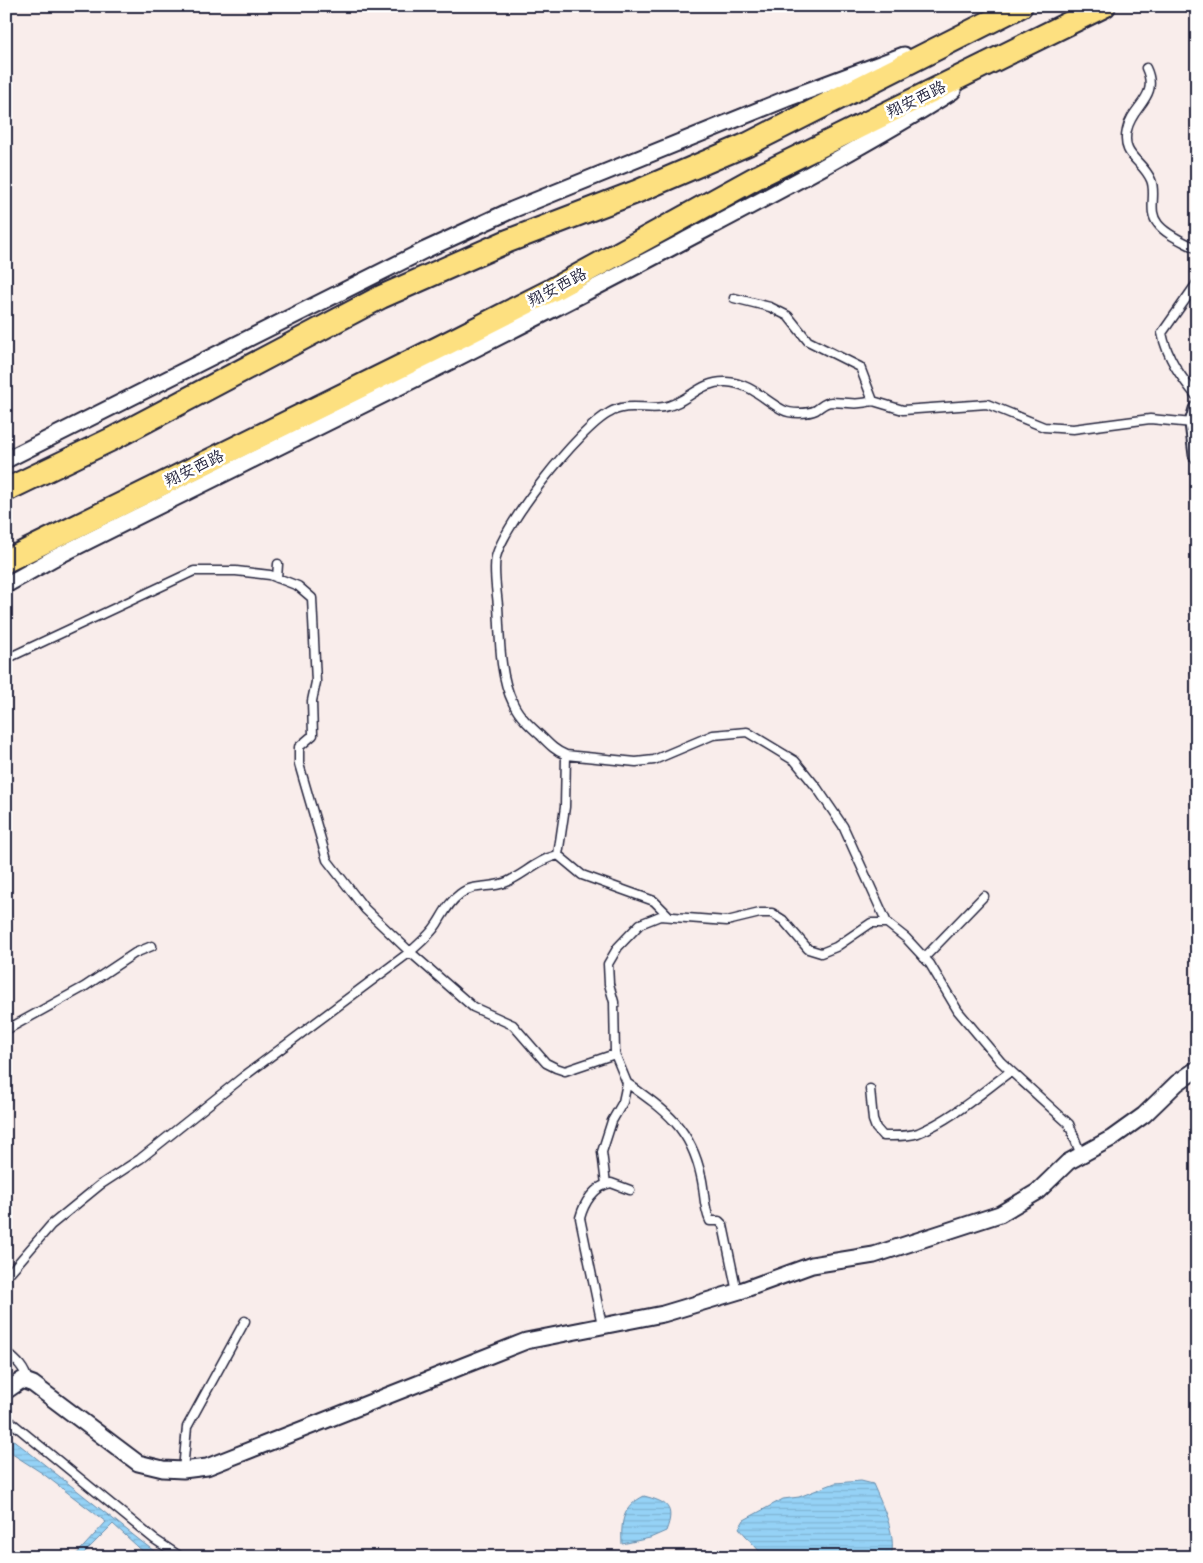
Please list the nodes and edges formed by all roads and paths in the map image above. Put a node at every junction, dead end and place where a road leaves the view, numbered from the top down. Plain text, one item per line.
1 (1021, 6) edge
2 (1104, 6) edge
3 (984, 25) junction
4 (1018, 49) junction
5 (1146, 68) dead end
6 (1197, 249) edge
7 (1197, 283) edge
8 (734, 298) dead end
9 (1197, 397) edge
10 (873, 402) junction
11 (1195, 416) edge
12 (1197, 455) edge
13 (6, 460) edge
14 (6, 490) edge
15 (6, 561) edge
16 (278, 564) dead end
17 (277, 578) junction
18 (6, 585) edge
19 (6, 659) edge
20 (566, 755) junction
21 (558, 855) junction
22 (984, 896) dead end
23 (669, 916) junction
24 (887, 923) junction
25 (152, 946) dead end
26 (410, 952) junction
27 (924, 958) junction
28 (6, 1030) edge
29 (616, 1054) junction
30 (1197, 1068) edge
31 (1011, 1071) junction
32 (627, 1083) junction
33 (870, 1089) dead end
34 (1081, 1155) junction
35 (606, 1184) junction
36 (630, 1190) dead end
37 (6, 1277) edge
38 (737, 1292) junction
39 (246, 1321) dead end
40 (602, 1325) junction
41 (6, 1352) edge
42 (28, 1382) junction
43 (6, 1391) edge
44 (6, 1418) edge
45 (183, 1470) junction
46 (181, 1557) edge

1 - 3 main road
2 - 4 main road, 翔安西路
3 - 13 street
3 - 14 main road
4 - 15 main road, 翔安西路
4 - 18 street
5 - 6 lane
7 - 9 lane
8 - 10 lane
10 - 11 lane
10 - 20 lane
11 - 12 street
16 - 17 lane
17 - 19 lane
17 - 26 lane
20 - 21 lane
20 - 24 lane
21 - 23 lane
21 - 26 lane
22 - 27 lane
23 - 24 lane
23 - 29 lane
24 - 27 lane
25 - 28 lane
26 - 29 lane
26 - 37 lane
27 - 31 lane
29 - 32 lane
30 - 34 street
31 - 33 lane
31 - 34 lane
32 - 35 lane
32 - 38 lane
34 - 38 street
35 - 36 lane
35 - 40 lane
38 - 40 street
39 - 45 lane
40 - 45 street
41 - 42 lane
42 - 43 street
42 - 45 street
44 - 46 lane

